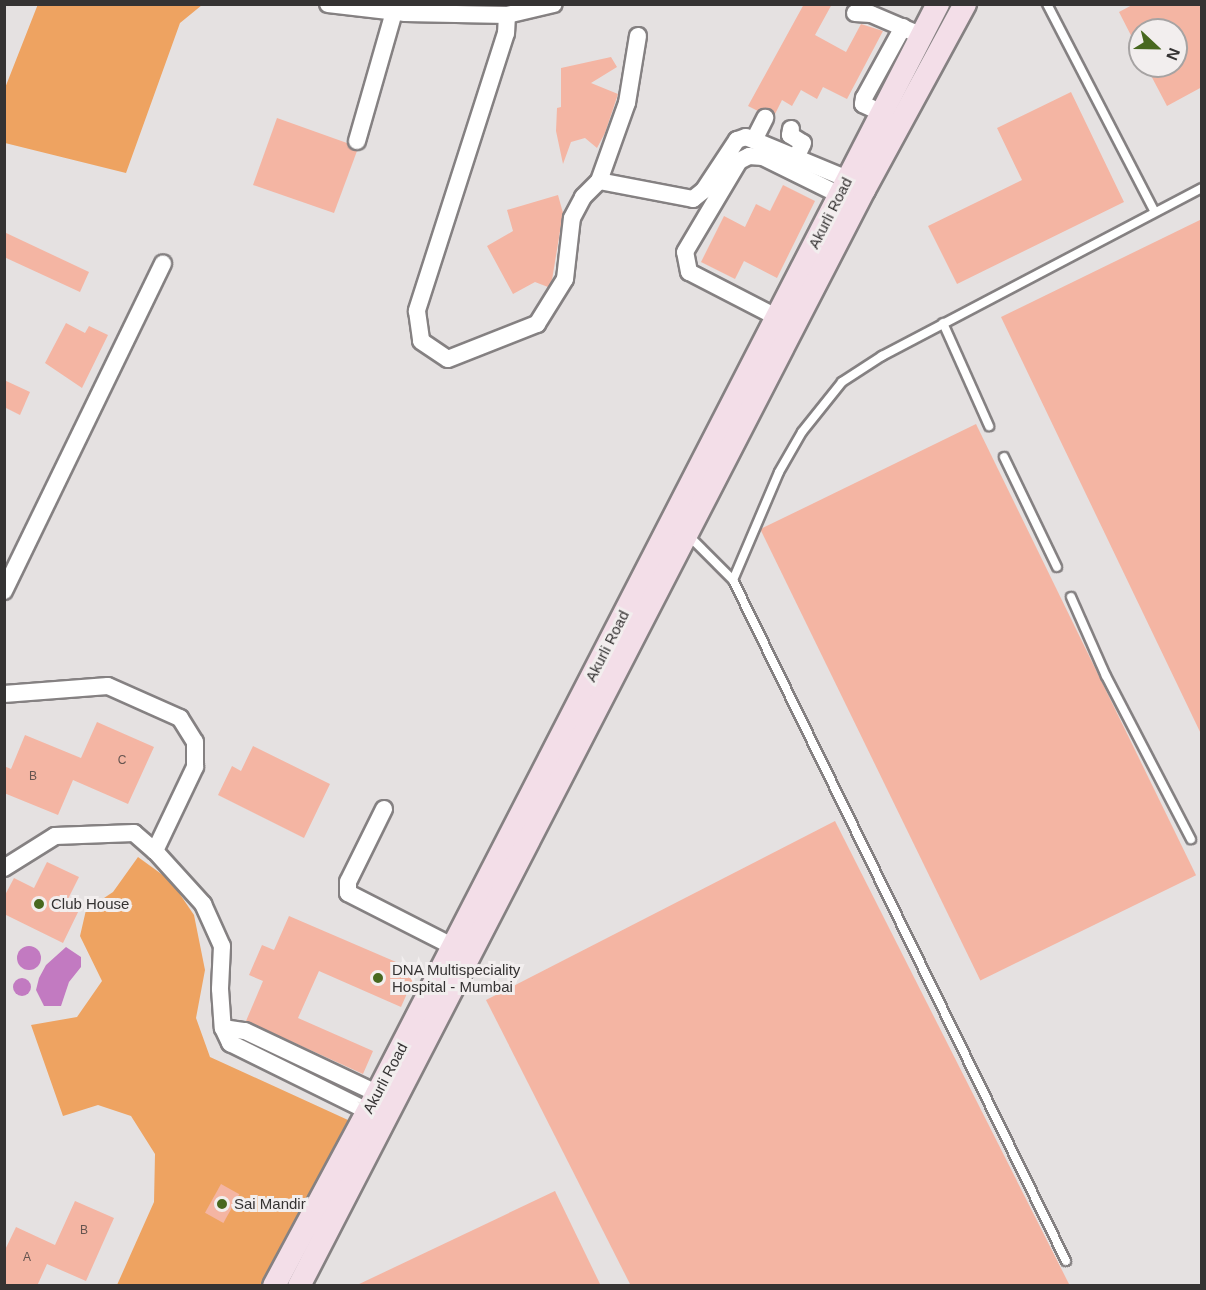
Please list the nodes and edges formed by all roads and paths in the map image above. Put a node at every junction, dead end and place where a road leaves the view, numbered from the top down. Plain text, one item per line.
1 (328, 4) edge
2 (554, 4) edge
3 (965, 4) edge
4 (1047, 4) edge
5 (454, 9) edge
6 (394, 12) junction
7 (855, 13) dead end
8 (507, 15) junction
9 (923, 23) edge
10 (638, 36) dead end
11 (948, 36) junction
12 (765, 118) dead end
13 (791, 129) dead end
14 (754, 140) junction
15 (357, 141) dead end
16 (797, 156) junction
17 (599, 181) junction
18 (851, 187) junction
19 (1202, 188) edge
20 (1154, 210) junction
21 (163, 264) dead end
22 (785, 322) junction
23 (944, 324) junction
24 (989, 426) dead end
25 (1004, 457) dead end
26 (680, 528) junction
27 (1057, 567) dead end
28 (733, 580) junction
29 (4, 591) edge
30 (1071, 597) dead end
31 (4, 694) edge
32 (384, 809) dead end
33 (1191, 839) dead end
34 (155, 850) junction
35 (4, 868) edge
36 (462, 951) junction
37 (382, 1107) junction
38 (301, 1259) junction
39 (1066, 1261) dead end
40 (274, 1286) edge
41 (299, 1286) edge

1 - 6 street
2 - 8 street
3 - 11 street, Akurli Road
4 - 20 lane
5 - 6 street
5 - 8 street
6 - 15 street
7 - 9 street
8 - 17 street
9 - 11 street
9 - 18 street, Akurli Road
10 - 17 street
11 - 18 street, Akurli Road
12 - 14 street
13 - 16 street
14 - 16 street
14 - 17 street
16 - 18 street
18 - 22 street, Akurli Road
18 - 22 street
19 - 20 lane
20 - 23 lane
21 - 29 street
22 - 26 street, Akurli Road
23 - 24 lane
23 - 28 lane
25 - 27 lane
26 - 28 lane
26 - 36 street, Akurli Road
28 - 39 lane
30 - 33 lane
31 - 34 street
32 - 36 street
34 - 35 street
34 - 37 street
36 - 37 street, Akurli Road
37 - 38 street, Akurli Road
38 - 40 street, Akurli Road
38 - 41 street

